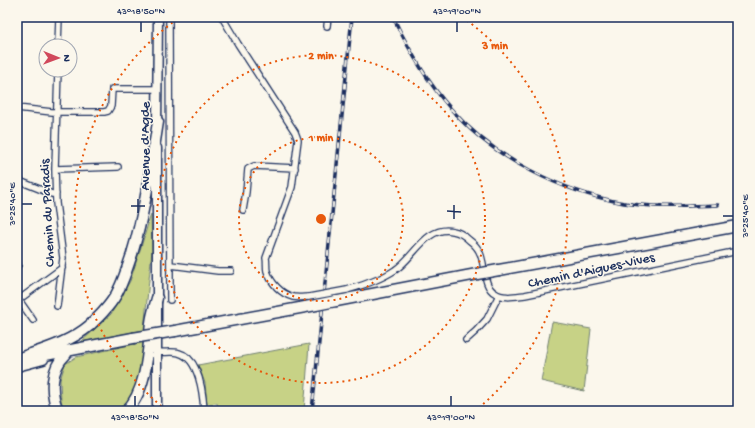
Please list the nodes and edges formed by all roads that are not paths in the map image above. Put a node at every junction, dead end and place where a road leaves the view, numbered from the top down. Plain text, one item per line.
1 (59, 17) edge
2 (158, 17) edge
3 (169, 17) edge
4 (222, 17) edge
5 (328, 17) edge
6 (327, 26) dead end
7 (58, 38) edge
8 (58, 78) edge
9 (158, 89) junction
10 (17, 108) edge
11 (57, 112) junction
12 (158, 122) junction
13 (118, 167) dead end
14 (295, 168) junction
15 (55, 169) junction
16 (17, 180) edge
17 (56, 194) junction
18 (243, 210) dead end
19 (738, 226) edge
20 (738, 251) edge
21 (171, 265) junction
22 (62, 268) junction
23 (231, 271) dead end
24 (498, 295) junction
25 (157, 298) junction
26 (18, 300) edge
27 (170, 300) dead end
28 (58, 306) dead end
29 (34, 320) dead end
30 (466, 340) dead end
31 (78, 350) junction
32 (157, 352) junction
33 (66, 354) junction
34 (17, 360) edge
35 (17, 366) edge
36 (58, 411) edge
37 (126, 411) edge
38 (157, 411) edge
39 (204, 411) edge

1 - 7 street
2 - 9 main road, Avenue d'Agde
3 - 21 street
4 - 14 street
5 - 6 street
8 - 11 street, Chemin du Paradis
9 - 11 street
9 - 12 main road, Avenue d'Agde
10 - 11 street
11 - 15 street, Chemin du Paradis
12 - 25 main road, Avenue d'Agde
12 - 34 highway
13 - 15 street
14 - 18 street
14 - 24 street, bridge
15 - 17 street, Chemin du Paradis
16 - 17 street
17 - 22 street, Chemin du Paradis
19 - 31 highway, bridge
20 - 24 street, Chemin d'Aigues-Vives
21 - 23 street
21 - 27 street
22 - 26 street
22 - 28 street, Chemin du Paradis
24 - 30 street
25 - 32 main road, Avenue d'Agde
25 - 37 highway
26 - 29 street
31 - 33 highway
31 - 34 highway
32 - 38 main road, Avenue d'Agde
32 - 39 street
33 - 35 highway
33 - 36 highway

